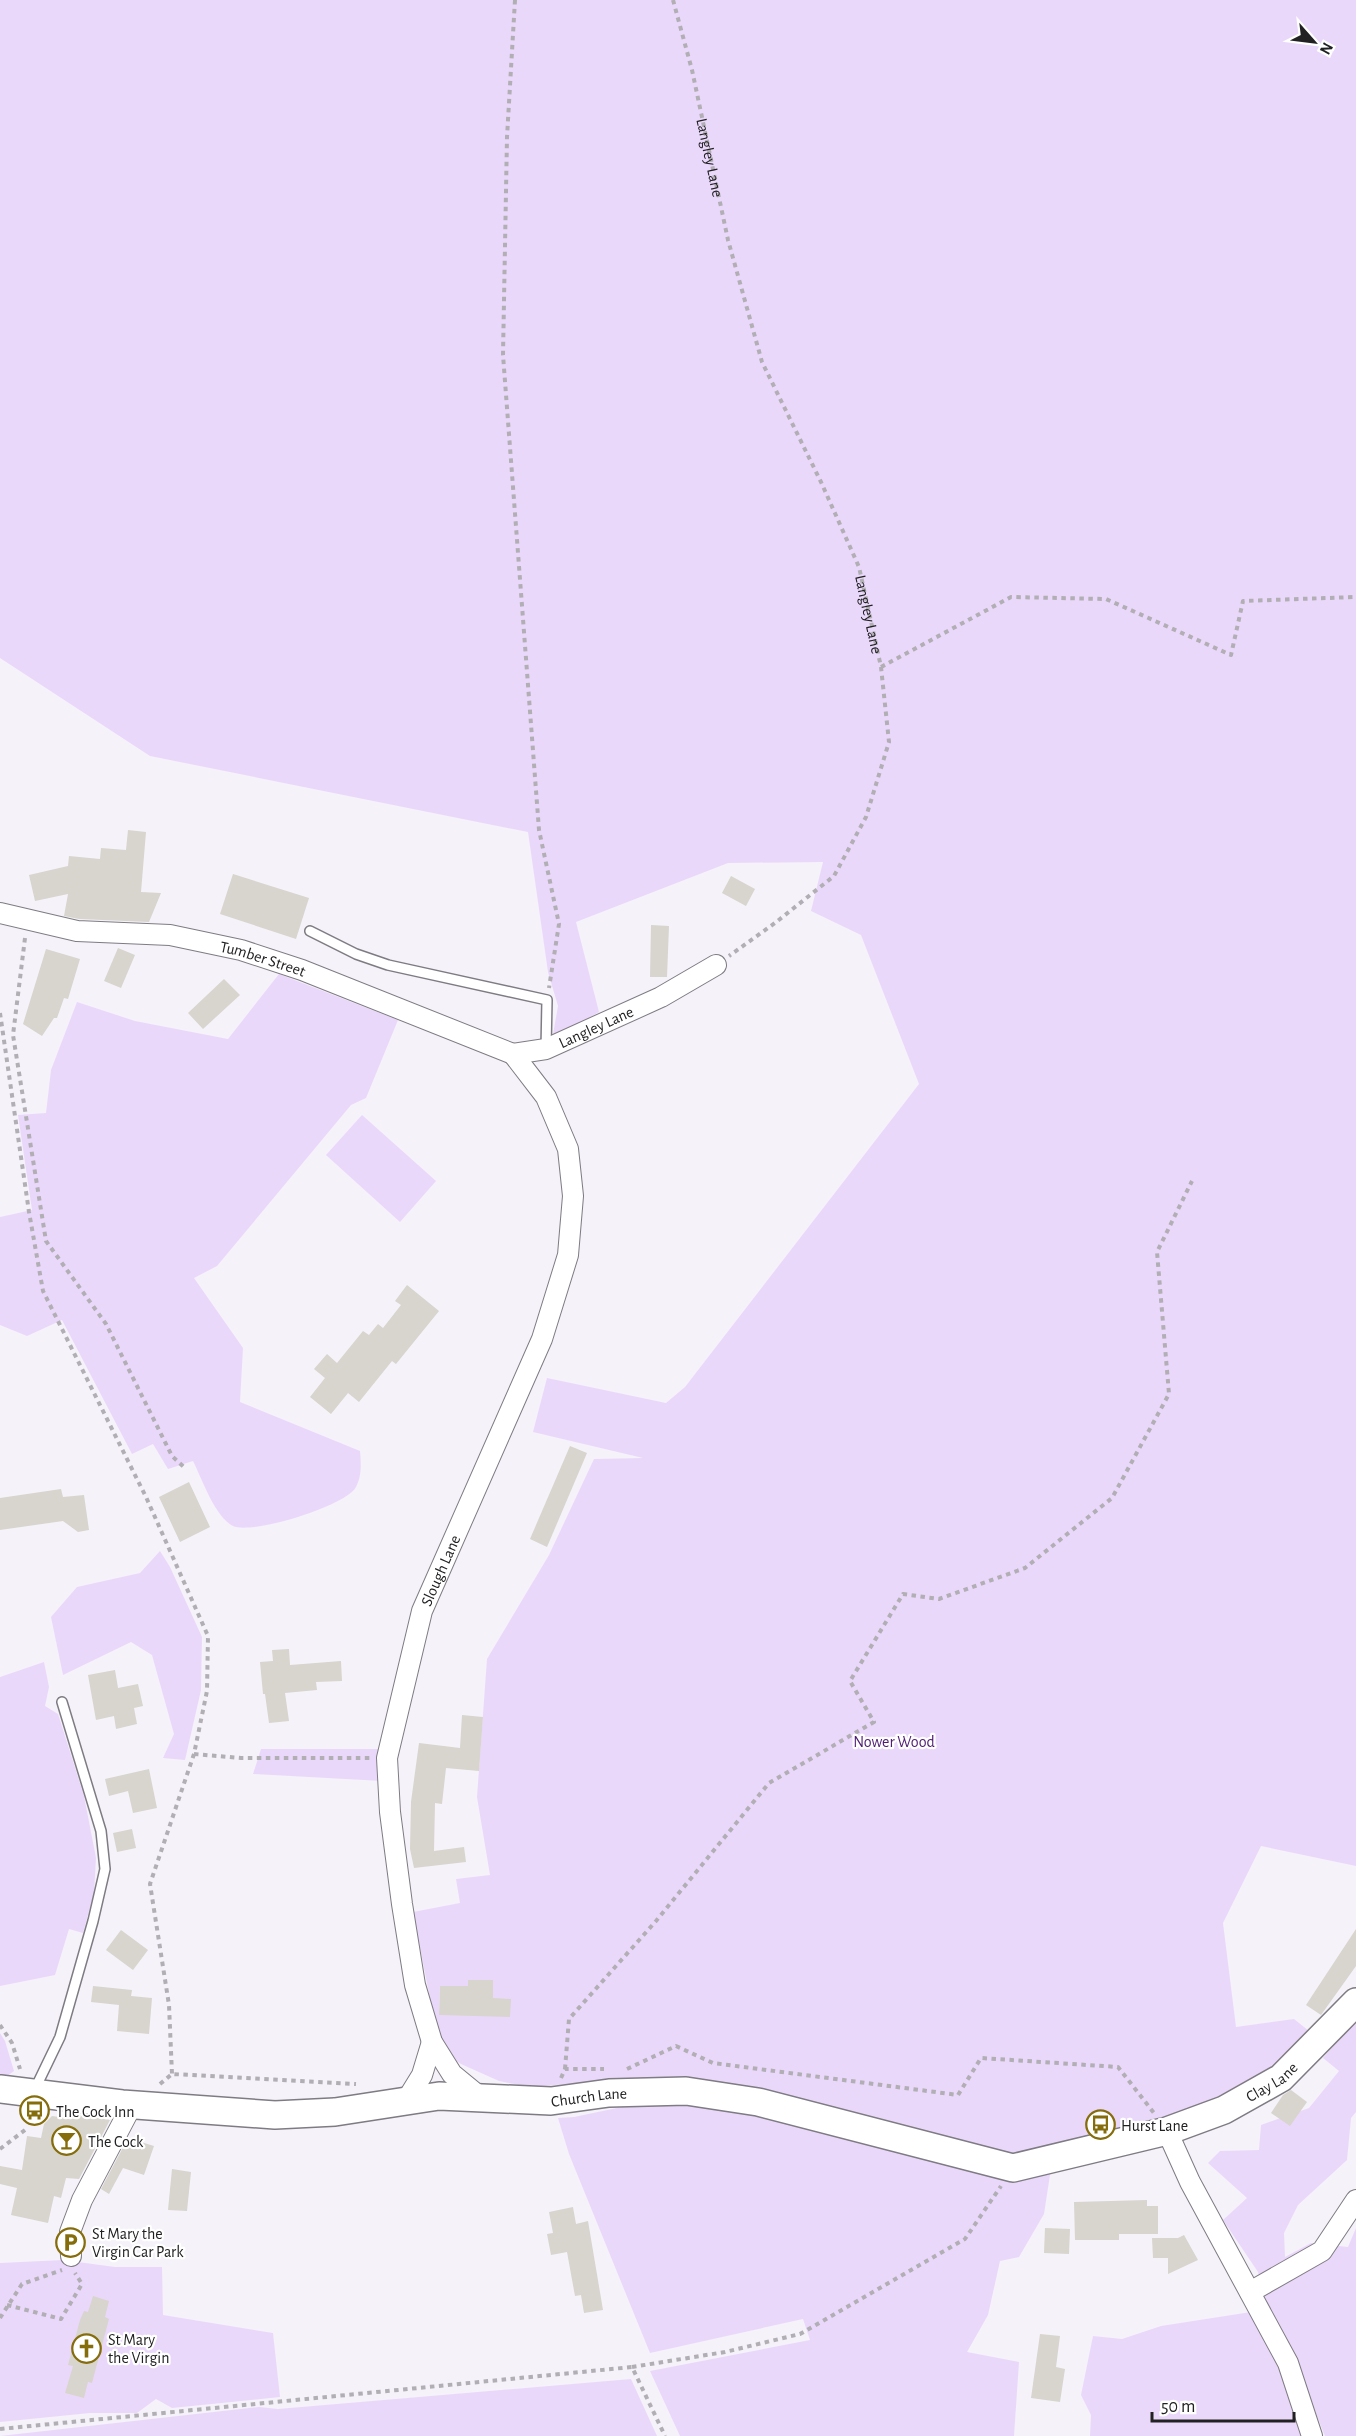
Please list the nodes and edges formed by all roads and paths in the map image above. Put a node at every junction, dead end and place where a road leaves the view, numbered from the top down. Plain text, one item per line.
1 (515, 0) edge
2 (674, 0) edge
3 (1354, 597) dead end
4 (881, 667) junction
5 (0, 913) edge
6 (27, 920) junction
7 (310, 931) dead end
8 (716, 965) joint
9 (547, 1000) junction
10 (0, 1013) edge
11 (546, 1049) junction
12 (513, 1054) junction
13 (536, 1084) junction
14 (1192, 1181) dead end
15 (186, 1469) dead end
16 (62, 1702) dead end
17 (194, 1754) junction
18 (387, 1758) junction
19 (1356, 2002) edge
20 (0, 2025) edge
21 (432, 2042) junction
22 (12, 2043) dead end
23 (565, 2069) junction
24 (606, 2069) dead end
25 (617, 2069) dead end
26 (361, 2085) dead end
27 (0, 2089) edge
28 (33, 2093) junction
29 (480, 2097) junction
30 (406, 2101) junction
31 (551, 2101) junction
32 (132, 2105) junction
33 (25, 2130) dead end
34 (1167, 2131) junction
35 (0, 2150) edge
36 (1013, 2168) junction
37 (1356, 2200) edge
38 (71, 2256) dead end
39 (1250, 2292) junction
40 (7, 2305) junction
41 (0, 2318) edge
42 (632, 2367) junction
43 (0, 2428) edge
44 (665, 2436) edge
45 (1312, 2436) edge

1 - 9 path
2 - 4 path, Langley Lane
3 - 4 path
4 - 8 path, Langley Lane
5 - 6 street, Tumber Street
6 - 12 street, Tumber Street
6 - 15 path
7 - 9 lane
8 - 11 street, Langley Lane
9 - 11 lane
10 - 17 path
11 - 12 street, Langley Lane
11 - 13 street
12 - 13 street, Slough Lane
13 - 18 street, Slough Lane
14 - 23 path
16 - 28 lane
17 - 18 path
17 - 26 path
18 - 21 street, Slough Lane
19 - 34 street, Clay Lane
20 - 22 path
21 - 29 street, Slough Lane
21 - 30 street
23 - 24 path
23 - 31 path
25 - 34 path
27 - 28 street, Church Lane
28 - 32 street, Church Lane
29 - 30 street, Church Lane
29 - 31 street, Church Lane
30 - 32 street, Church Lane
31 - 36 street, Church Lane
32 - 38 street
33 - 35 path
34 - 36 street, Church Lane
34 - 39 street
36 - 42 path
37 - 39 street
39 - 45 street
40 - 40 path
40 - 41 path
42 - 43 path
42 - 44 path

